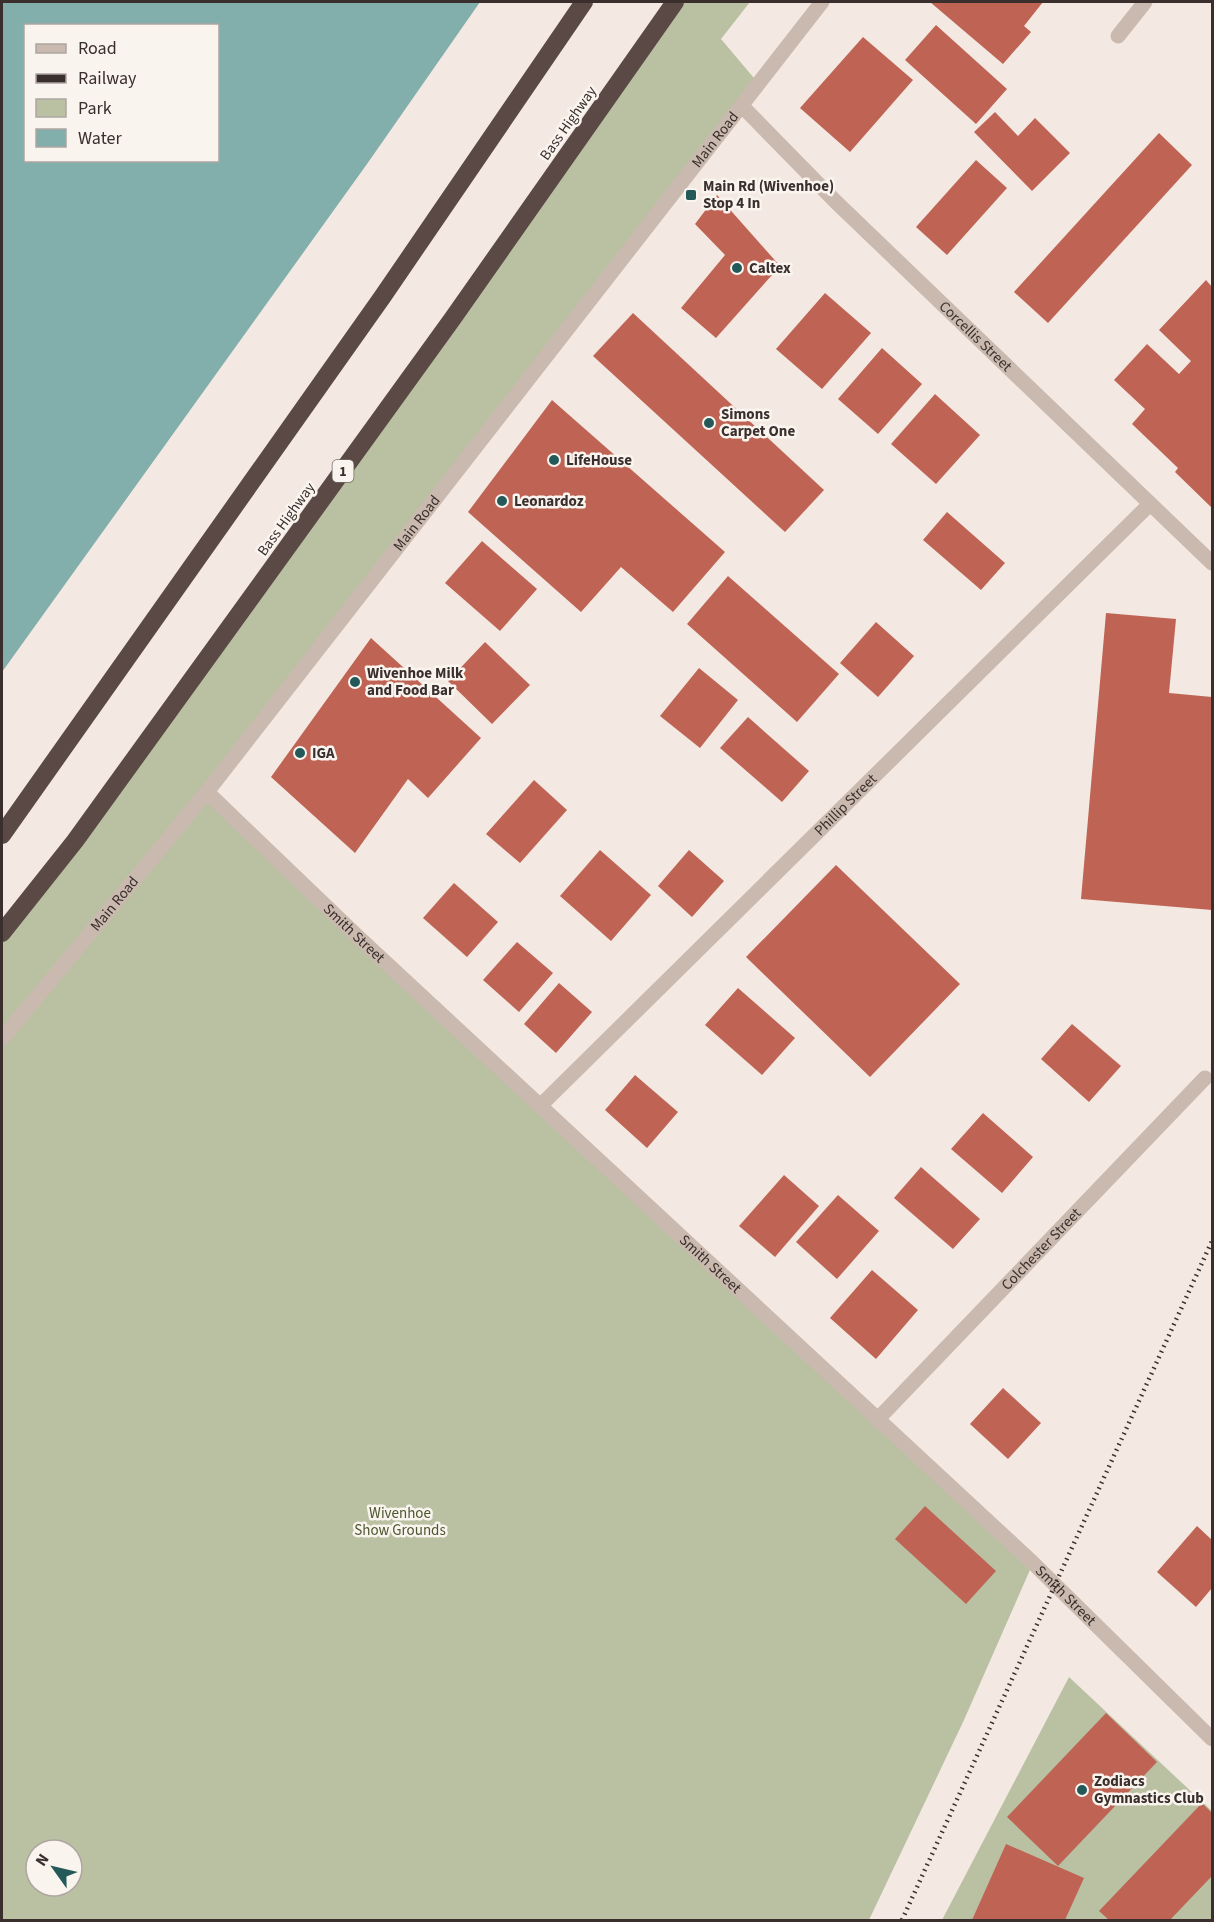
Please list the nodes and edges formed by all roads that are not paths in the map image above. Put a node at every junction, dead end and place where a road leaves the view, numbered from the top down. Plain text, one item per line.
1 (584, 2) edge
2 (675, 2) edge
3 (822, 2) edge
4 (1144, 2) edge
5 (1118, 36) dead end
6 (742, 106) junction
7 (1150, 504) junction
8 (1212, 563) edge
9 (207, 792) junction
10 (2, 835) edge
11 (2, 933) edge
12 (2, 1039) edge
13 (1205, 1078) dead end
14 (540, 1106) junction
15 (877, 1420) junction
16 (1212, 1739) edge

1 - 10 highway
2 - 11 highway, Bass Highway / 1
3 - 6 street, Main Road
4 - 5 street
6 - 7 street, Corcellis Street
6 - 9 street, Main Road
7 - 8 street, Corcellis Street
7 - 14 street, Phillip Street
9 - 12 street, Main Road
9 - 14 street, Smith Street
13 - 15 street, Colchester Street
14 - 15 street, Smith Street
15 - 16 street, Smith Street

